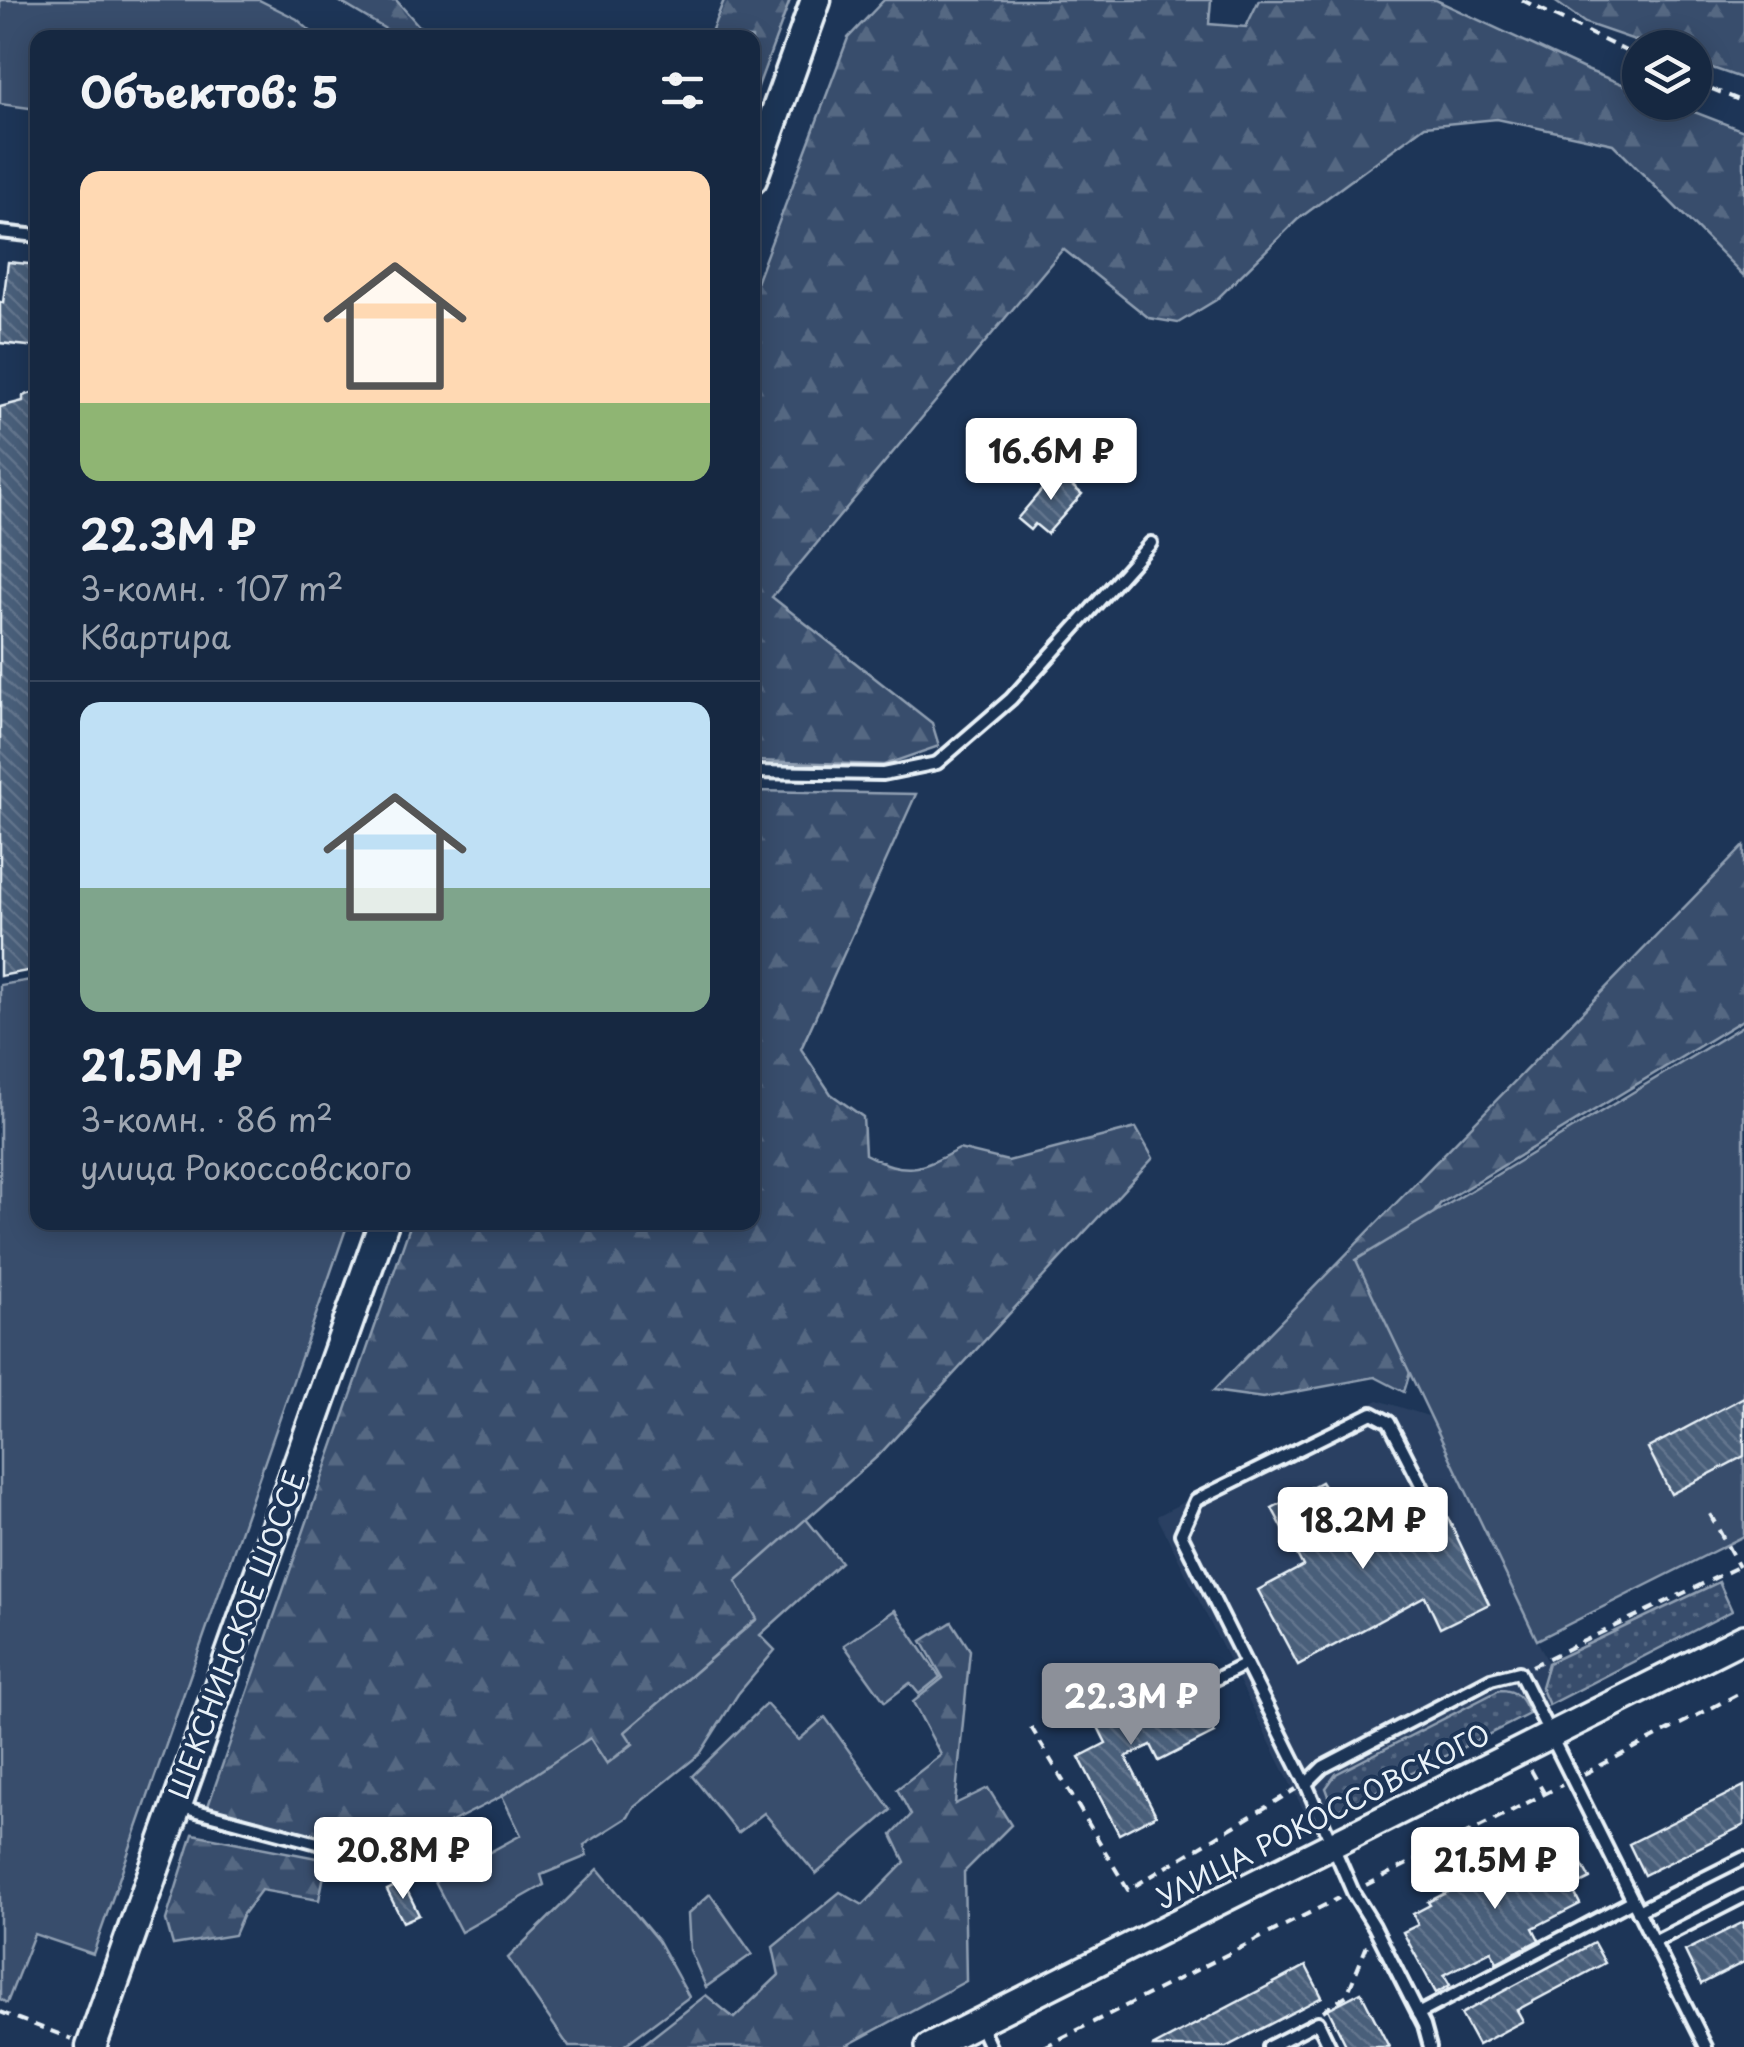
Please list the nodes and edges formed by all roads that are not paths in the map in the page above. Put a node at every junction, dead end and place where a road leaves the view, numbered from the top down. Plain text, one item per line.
1 (816, 0) edge
2 (760, 157) edge
3 (0, 232) edge
4 (30, 235) edge
5 (1152, 543) dead end
6 (760, 772) edge
7 (381, 1230) edge
8 (1432, 1506) dead end
9 (1744, 1638) edge
10 (1246, 1664) junction
11 (1169, 1702) dead end
12 (1550, 1734) junction
13 (1306, 1784) junction
14 (177, 1805) junction
15 (1332, 1845) junction
16 (1744, 1858) edge
17 (367, 1869) dead end
18 (1744, 1896) edge
19 (1635, 1906) junction
20 (1654, 1942) junction
21 (1418, 2014) junction
22 (978, 2022) junction
23 (91, 2047) edge
24 (929, 2047) edge
25 (990, 2047) edge
26 (1269, 2047) edge
27 (1330, 2047) edge
28 (1430, 2047) edge
29 (1706, 2047) edge

1 - 2 main road
3 - 4 lane
5 - 6 lane
7 - 14 main road, ШЕКСНИНСКОЕ ШОССЕ
8 - 10 lane
9 - 12 street, УЛИЦА РОКОССОВСКОГО
10 - 11 lane
10 - 13 lane
12 - 13 lane
12 - 15 street, УЛИЦА РОКОССОВСКОГО
12 - 19 lane
13 - 15 lane
14 - 17 lane
14 - 23 main road, ШЕКСНИНСКОЕ ШОССЕ
15 - 21 lane
15 - 22 street, УЛИЦА РОКОССОВСКОГО
16 - 19 lane
18 - 20 lane
19 - 20 lane
19 - 21 lane
20 - 29 lane
21 - 28 lane
22 - 24 street, УЛИЦА РОКОССОВСКОГО
22 - 25 lane
26 - 27 lane

